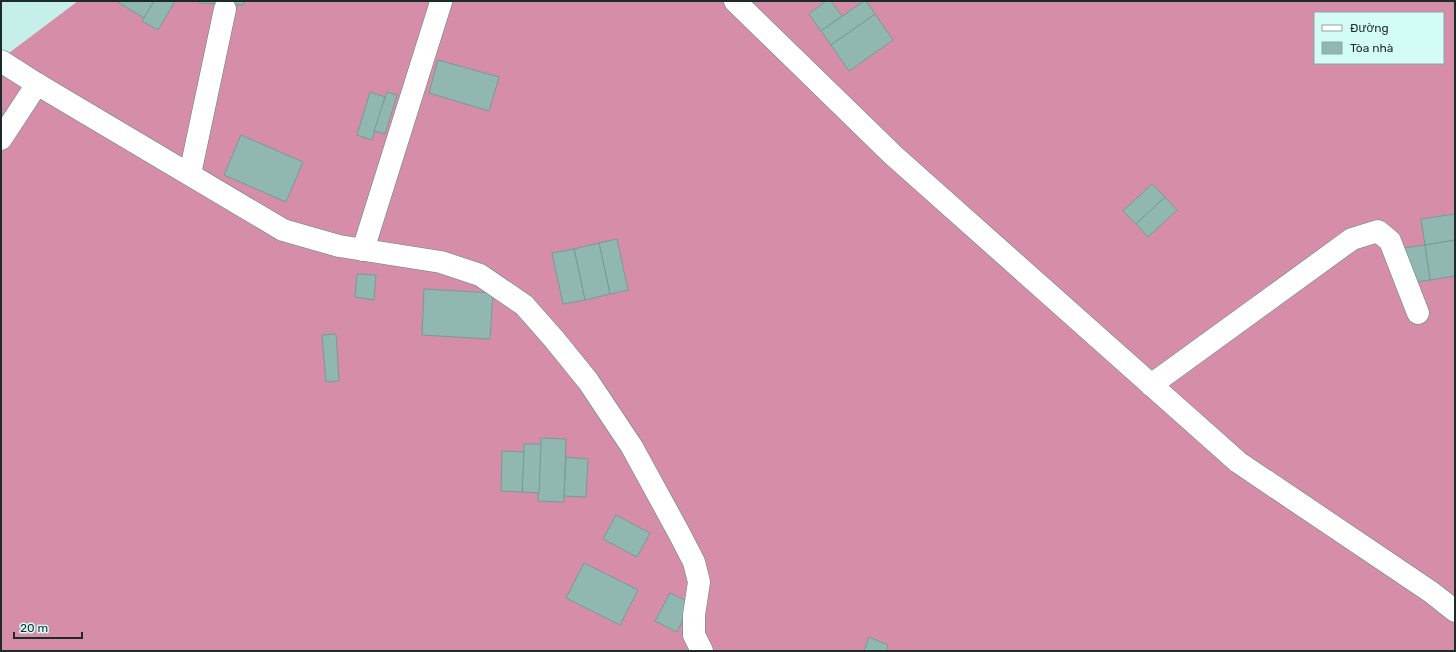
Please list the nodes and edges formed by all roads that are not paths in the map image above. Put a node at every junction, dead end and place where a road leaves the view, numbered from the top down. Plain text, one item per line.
1 (735, 1) edge
2 (441, 2) dead end
3 (225, 9) dead end
4 (1, 61) edge
5 (37, 84) junction
6 (1, 139) edge
7 (190, 174) junction
8 (363, 250) junction
9 (1418, 313) dead end
10 (1151, 385) junction
11 (1455, 611) edge
12 (702, 651) edge

1 - 10 street
2 - 8 street
3 - 7 street
4 - 5 street
5 - 6 street
5 - 7 street
7 - 8 street
8 - 12 street
9 - 10 street
10 - 11 street

